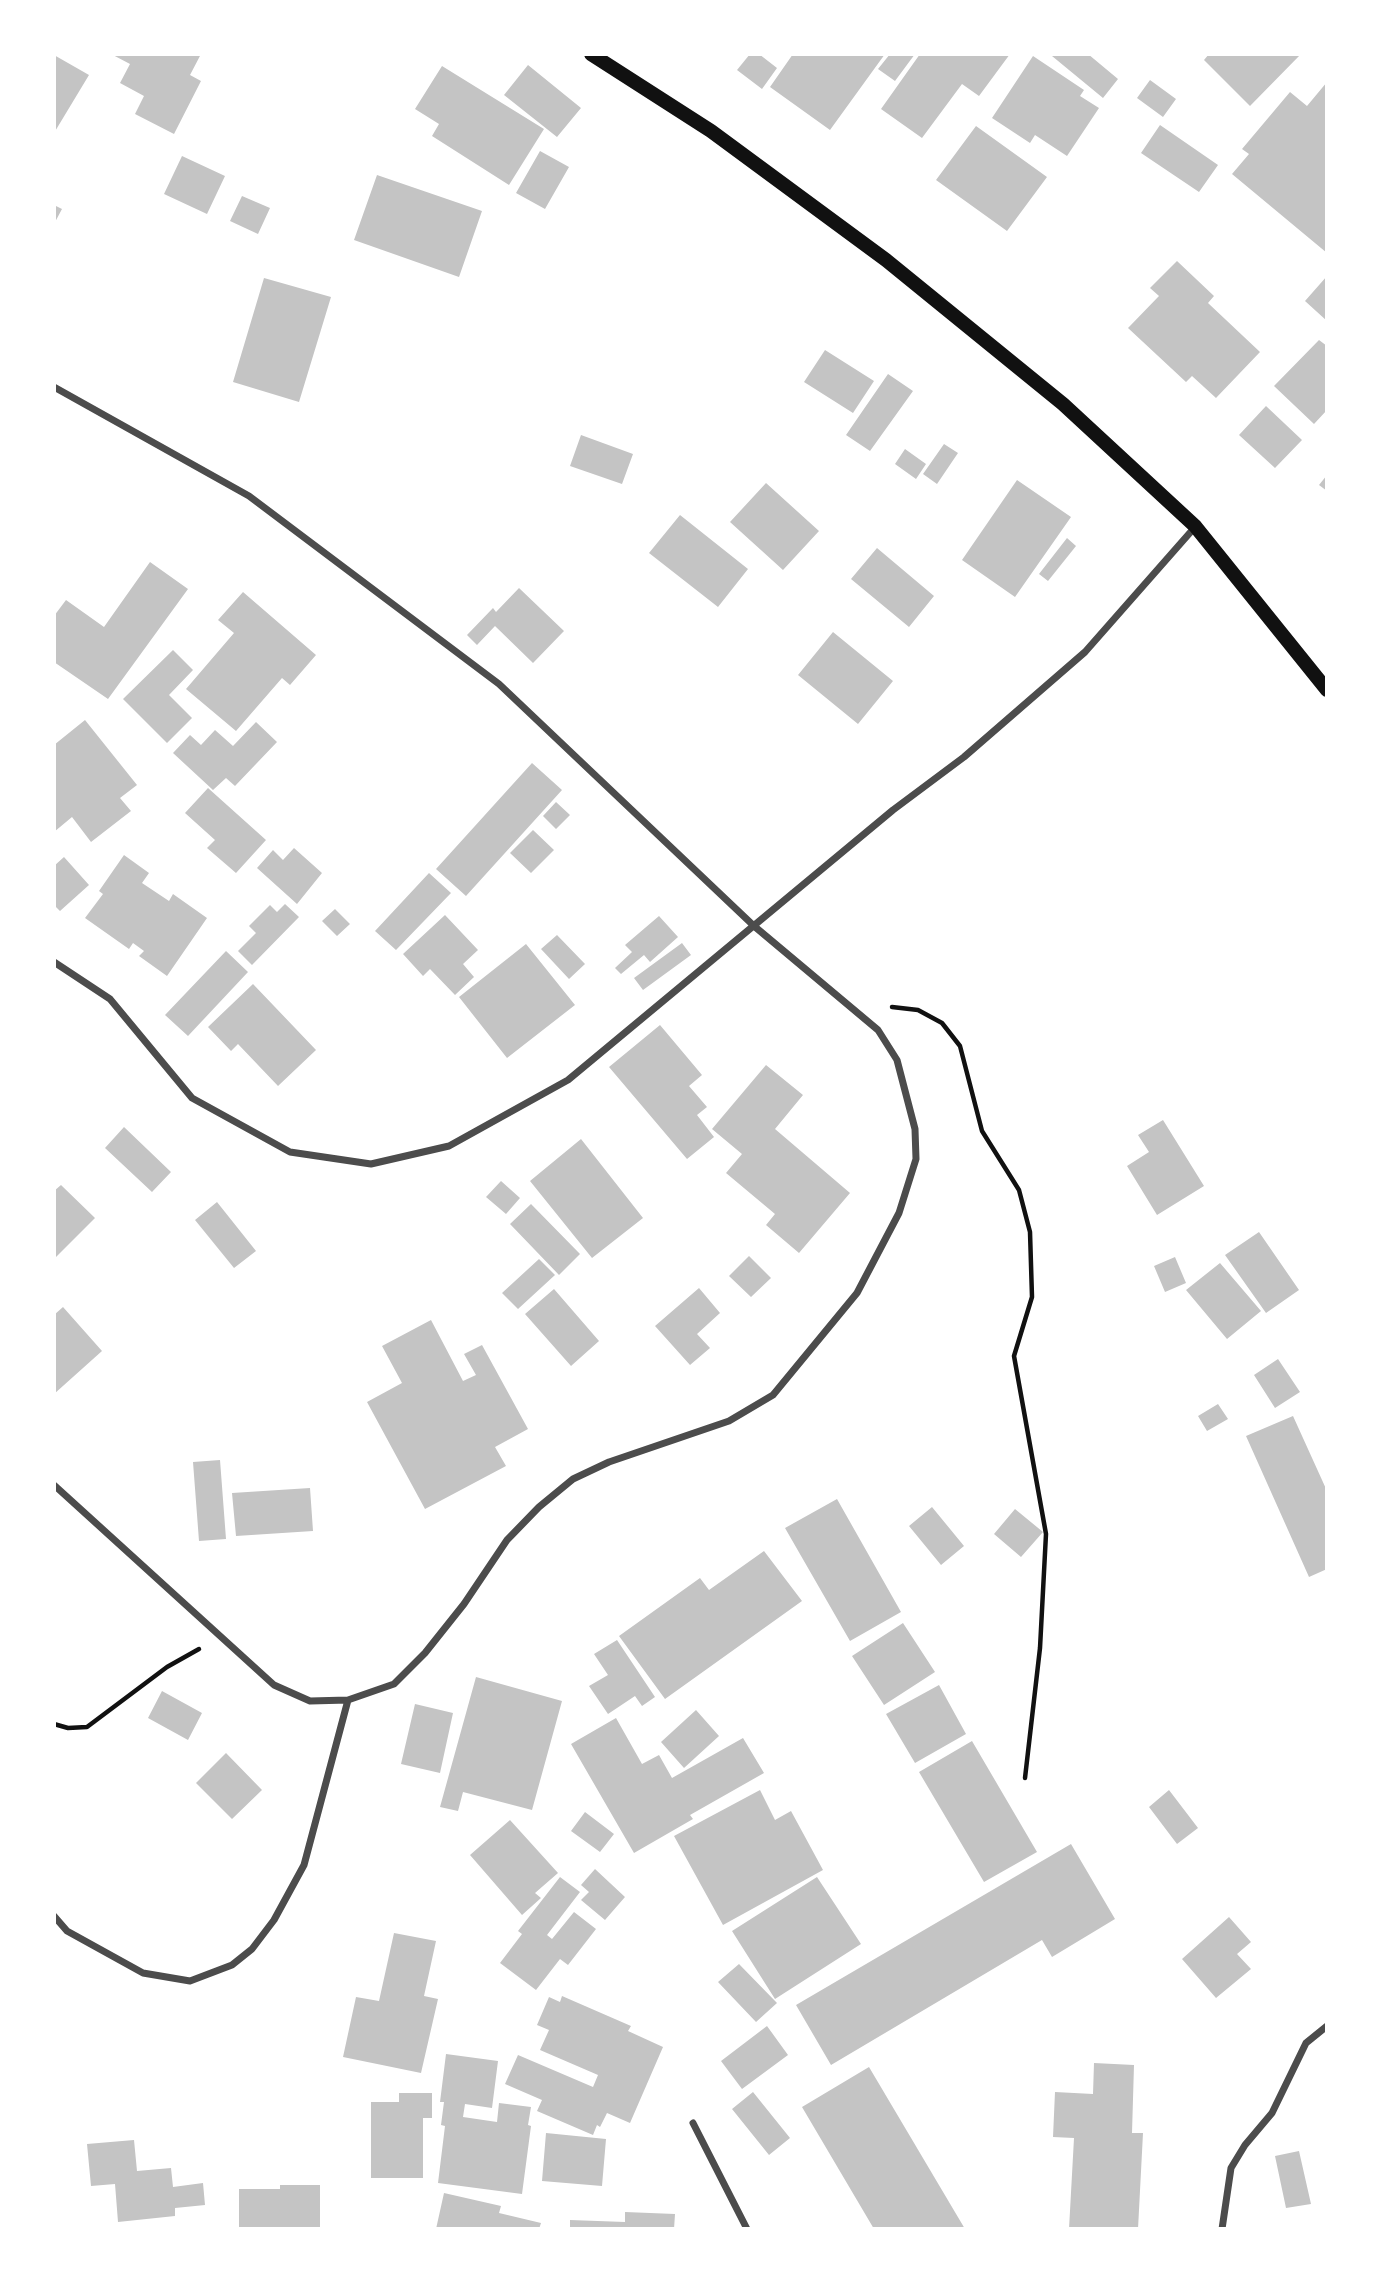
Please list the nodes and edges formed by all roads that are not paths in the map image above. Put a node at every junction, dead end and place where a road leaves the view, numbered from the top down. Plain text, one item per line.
1 (591, 54) edge
2 (54, 387) edge
3 (1195, 526) junction
4 (1327, 690) edge
5 (754, 926) junction
6 (54, 962) edge
7 (54, 1485) edge
8 (348, 1700) junction
9 (54, 1916) edge
10 (1327, 2026) edge
11 (693, 2123) dead end
12 (747, 2229) edge
13 (1222, 2229) edge

1 - 3 main road
2 - 5 street
3 - 4 main road
3 - 5 street
5 - 6 street
5 - 8 street
7 - 8 street
8 - 9 street
10 - 13 street
11 - 12 street

